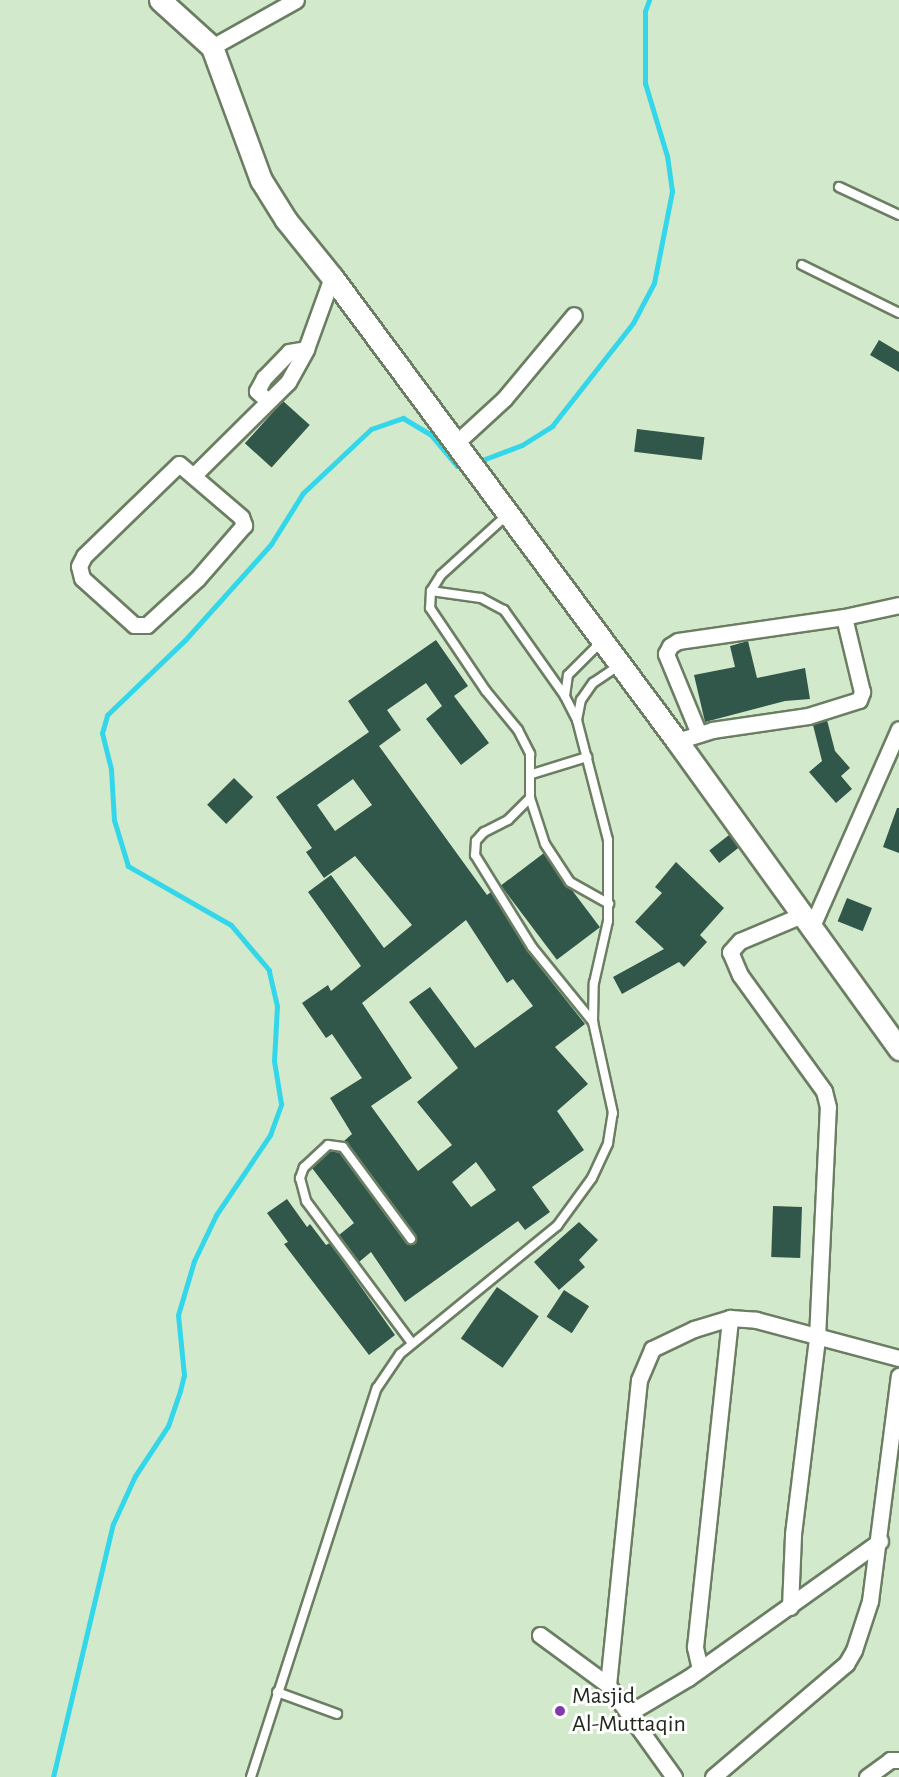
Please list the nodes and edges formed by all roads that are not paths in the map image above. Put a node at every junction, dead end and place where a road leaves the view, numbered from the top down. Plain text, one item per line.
1 (160, 0) edge
2 (290, 2) edge
3 (212, 47) junction
4 (839, 187) dead end
5 (899, 215) edge
6 (802, 265) dead end
7 (332, 277) junction
8 (899, 313) edge
9 (574, 315) dead end
10 (466, 457) junction
11 (194, 475) junction
12 (508, 514) junction
13 (431, 591) junction
14 (899, 605) edge
15 (844, 617) junction
16 (602, 641) junction
17 (620, 665) junction
18 (565, 696) junction
19 (577, 720) junction
20 (899, 729) edge
21 (699, 734) junction
22 (677, 741) junction
23 (587, 757) junction
24 (532, 774) junction
25 (530, 798) junction
26 (609, 904) junction
27 (807, 921) junction
28 (593, 1022) junction
29 (899, 1048) edge
30 (411, 1239) dead end
31 (730, 1318) junction
32 (817, 1338) junction
33 (412, 1343) junction
34 (899, 1358) edge
35 (899, 1376) edge
36 (880, 1541) junction
37 (790, 1607) junction
38 (540, 1635) dead end
39 (700, 1669) junction
40 (608, 1685) junction
41 (277, 1692) junction
42 (629, 1713) junction
43 (337, 1714) dead end
44 (899, 1759) edge
45 (251, 1777) edge
46 (674, 1777) edge
47 (713, 1777) edge
48 (867, 1777) edge

1 - 3 street
2 - 3 street
3 - 7 street
4 - 5 lane
6 - 8 lane
7 - 10 street
7 - 11 street
9 - 10 street
10 - 12 street
11 - 11 street
12 - 13 lane
12 - 16 street
13 - 18 lane
13 - 24 lane
14 - 15 street
15 - 21 street
15 - 21 street
16 - 17 street
16 - 18 lane
17 - 19 lane
17 - 22 street
18 - 19 lane
19 - 23 lane
20 - 27 street
21 - 22 street
22 - 27 street
23 - 24 lane
23 - 26 lane
24 - 25 lane
25 - 26 lane
25 - 28 lane
26 - 28 lane
27 - 29 street
27 - 32 street
28 - 33 lane
30 - 33 lane
31 - 32 street
31 - 39 street
31 - 40 street
32 - 34 street
32 - 37 street
33 - 41 lane
35 - 36 street
36 - 37 street
36 - 47 street
37 - 39 street
38 - 40 street
39 - 42 street
40 - 42 street
41 - 43 lane
41 - 45 lane
42 - 46 street
44 - 48 street

